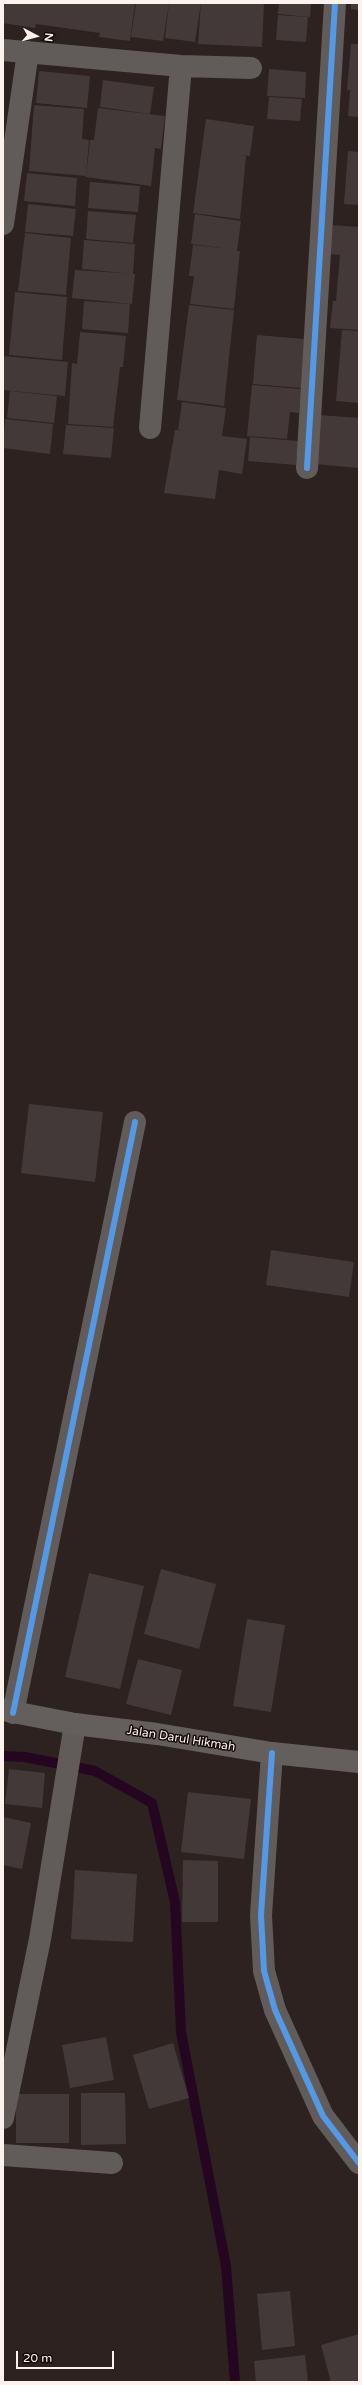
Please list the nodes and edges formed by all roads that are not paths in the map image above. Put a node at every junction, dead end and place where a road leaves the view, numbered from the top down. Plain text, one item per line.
1 (335, 3) edge
2 (3, 50) edge
3 (28, 52) junction
4 (182, 66) junction
5 (251, 68) dead end
6 (3, 224) edge
7 (150, 428) dead end
8 (307, 468) dead end
9 (134, 1122) dead end
10 (8, 1711) edge
11 (75, 1724) junction
12 (272, 1753) junction
13 (359, 1762) edge
14 (3, 2118) edge
15 (3, 2155) edge
16 (112, 2163) dead end
17 (359, 2163) edge

1 - 8 street
2 - 3 street
3 - 4 street
3 - 6 street
4 - 5 street
4 - 7 street
9 - 10 street
10 - 11 street, Jalan Darul Hikmah
11 - 12 street, Jalan Darul Hikmah
11 - 14 street
12 - 13 street, Jalan Darul Hikmah
12 - 17 street
15 - 16 street

